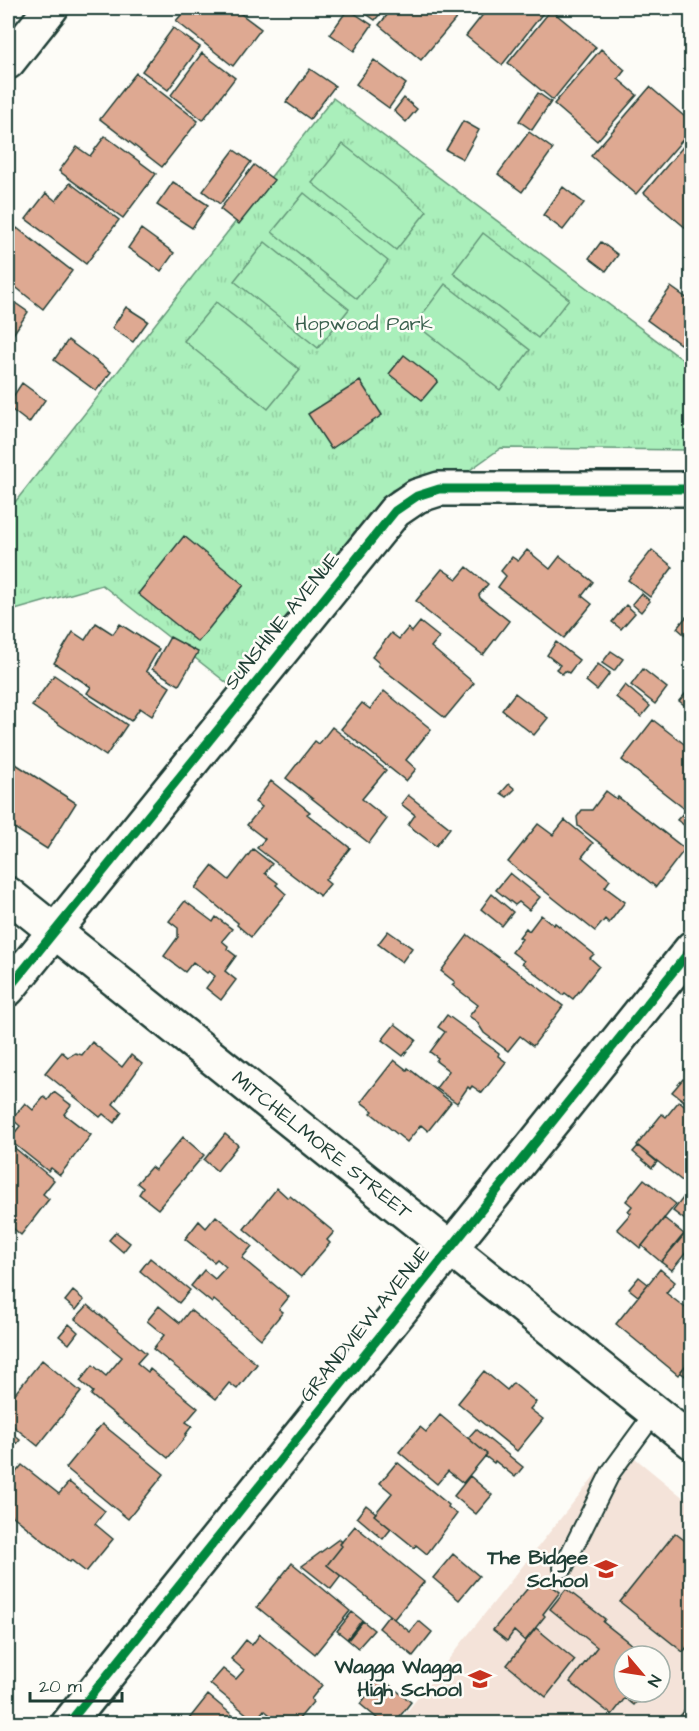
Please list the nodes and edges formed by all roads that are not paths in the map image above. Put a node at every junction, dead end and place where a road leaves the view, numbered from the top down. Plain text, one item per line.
1 (51, 8) edge
2 (8, 62) edge
3 (692, 489) edge
4 (8, 894) edge
5 (54, 931) junction
6 (692, 948) edge
7 (8, 989) edge
8 (449, 1248) junction
9 (655, 1412) junction
10 (692, 1442) edge
11 (563, 1568) dead end
12 (68, 1724) edge

1 - 2 street
3 - 5 street, SUNSHINE AVENUE
4 - 5 street, MITCHELMORE STREET
5 - 7 street, SUNSHINE AVENUE
5 - 8 street, MITCHELMORE STREET
6 - 8 street, GRANDVIEW AVENUE
8 - 9 street, MITCHELMORE STREET
8 - 12 street, GRANDVIEW AVENUE
9 - 10 street, MITCHELMORE STREET
9 - 11 lane

